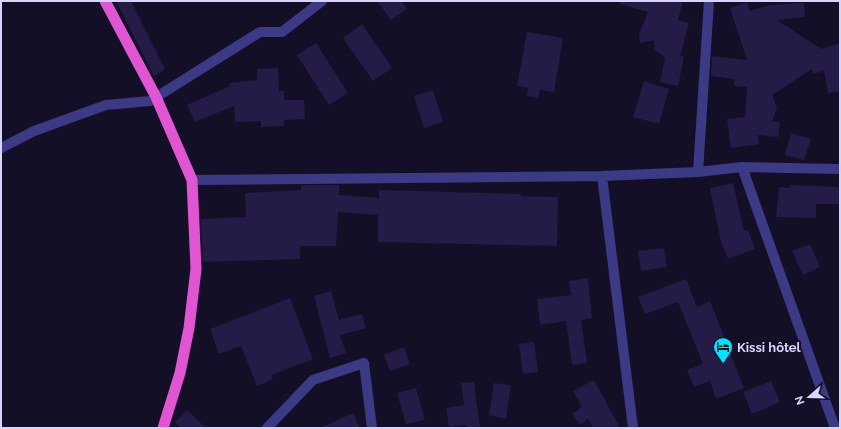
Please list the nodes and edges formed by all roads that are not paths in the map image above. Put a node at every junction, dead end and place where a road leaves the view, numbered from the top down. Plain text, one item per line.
1 (105, 1) edge
2 (322, 1) edge
3 (709, 1) edge
4 (156, 97) junction
5 (1, 148) edge
6 (742, 167) junction
7 (840, 169) edge
8 (698, 172) junction
9 (602, 176) junction
10 (192, 180) junction
11 (163, 428) edge
12 (267, 428) edge
13 (372, 428) edge
14 (633, 428) edge
15 (835, 428) edge

1 - 4 highway
2 - 4 street
3 - 8 street
4 - 5 street
4 - 10 highway
6 - 7 street
6 - 8 street
6 - 15 street
8 - 9 street
9 - 10 street
9 - 14 street
10 - 11 highway
12 - 13 street

